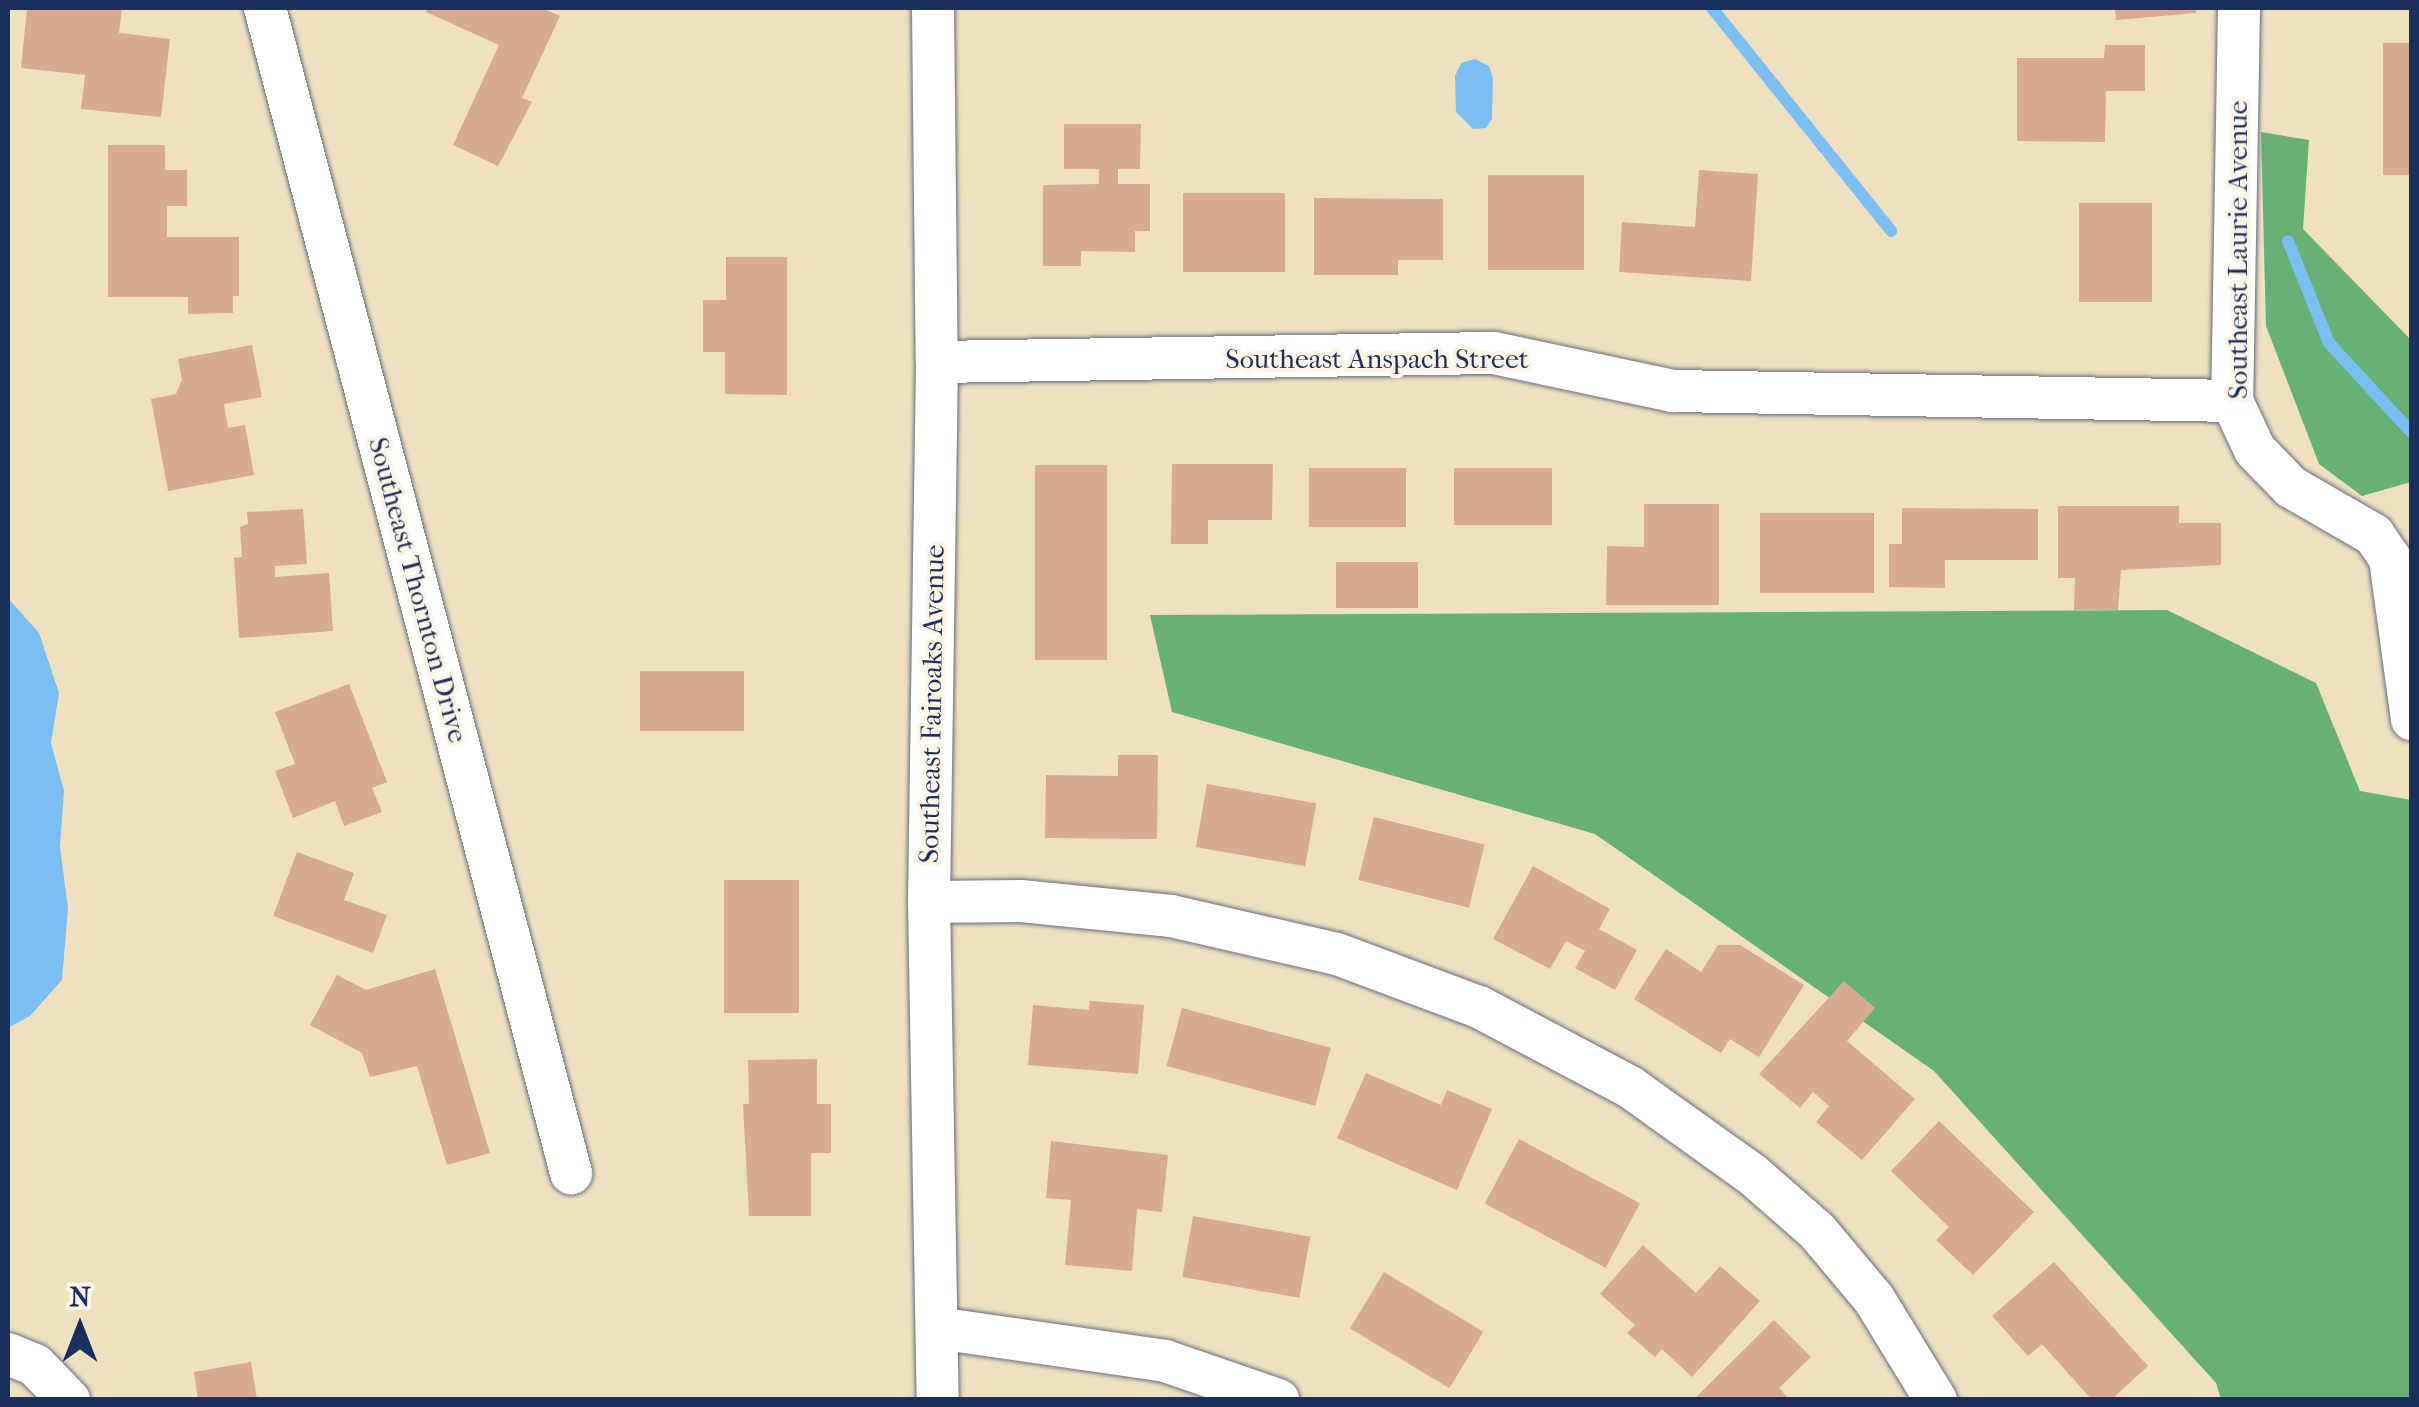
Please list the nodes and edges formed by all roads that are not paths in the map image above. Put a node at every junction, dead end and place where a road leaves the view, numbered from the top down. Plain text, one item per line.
1 (265, 8) edge
2 (933, 8) edge
3 (2239, 8) edge
4 (937, 362) junction
5 (2232, 401) junction
6 (2412, 719) edge
7 (929, 902) junction
8 (571, 1173) dead end
9 (938, 1328) junction
10 (8, 1354) edge
11 (69, 1400) edge
12 (938, 1400) edge
13 (1278, 1400) edge
14 (1936, 1400) edge

1 - 8 street, Southeast Thornton Drive
2 - 4 street, Southeast Fairoaks Avenue
3 - 5 street, Southeast Laurie Avenue
4 - 5 street, Southeast Anspach Street
4 - 7 street, Southeast Fairoaks Avenue
5 - 6 street, Southeast Laurie Avenue
7 - 9 street, Southeast Fairoaks Avenue
7 - 14 street
9 - 12 street, Southeast Fairoaks Avenue
9 - 13 street
10 - 11 street

